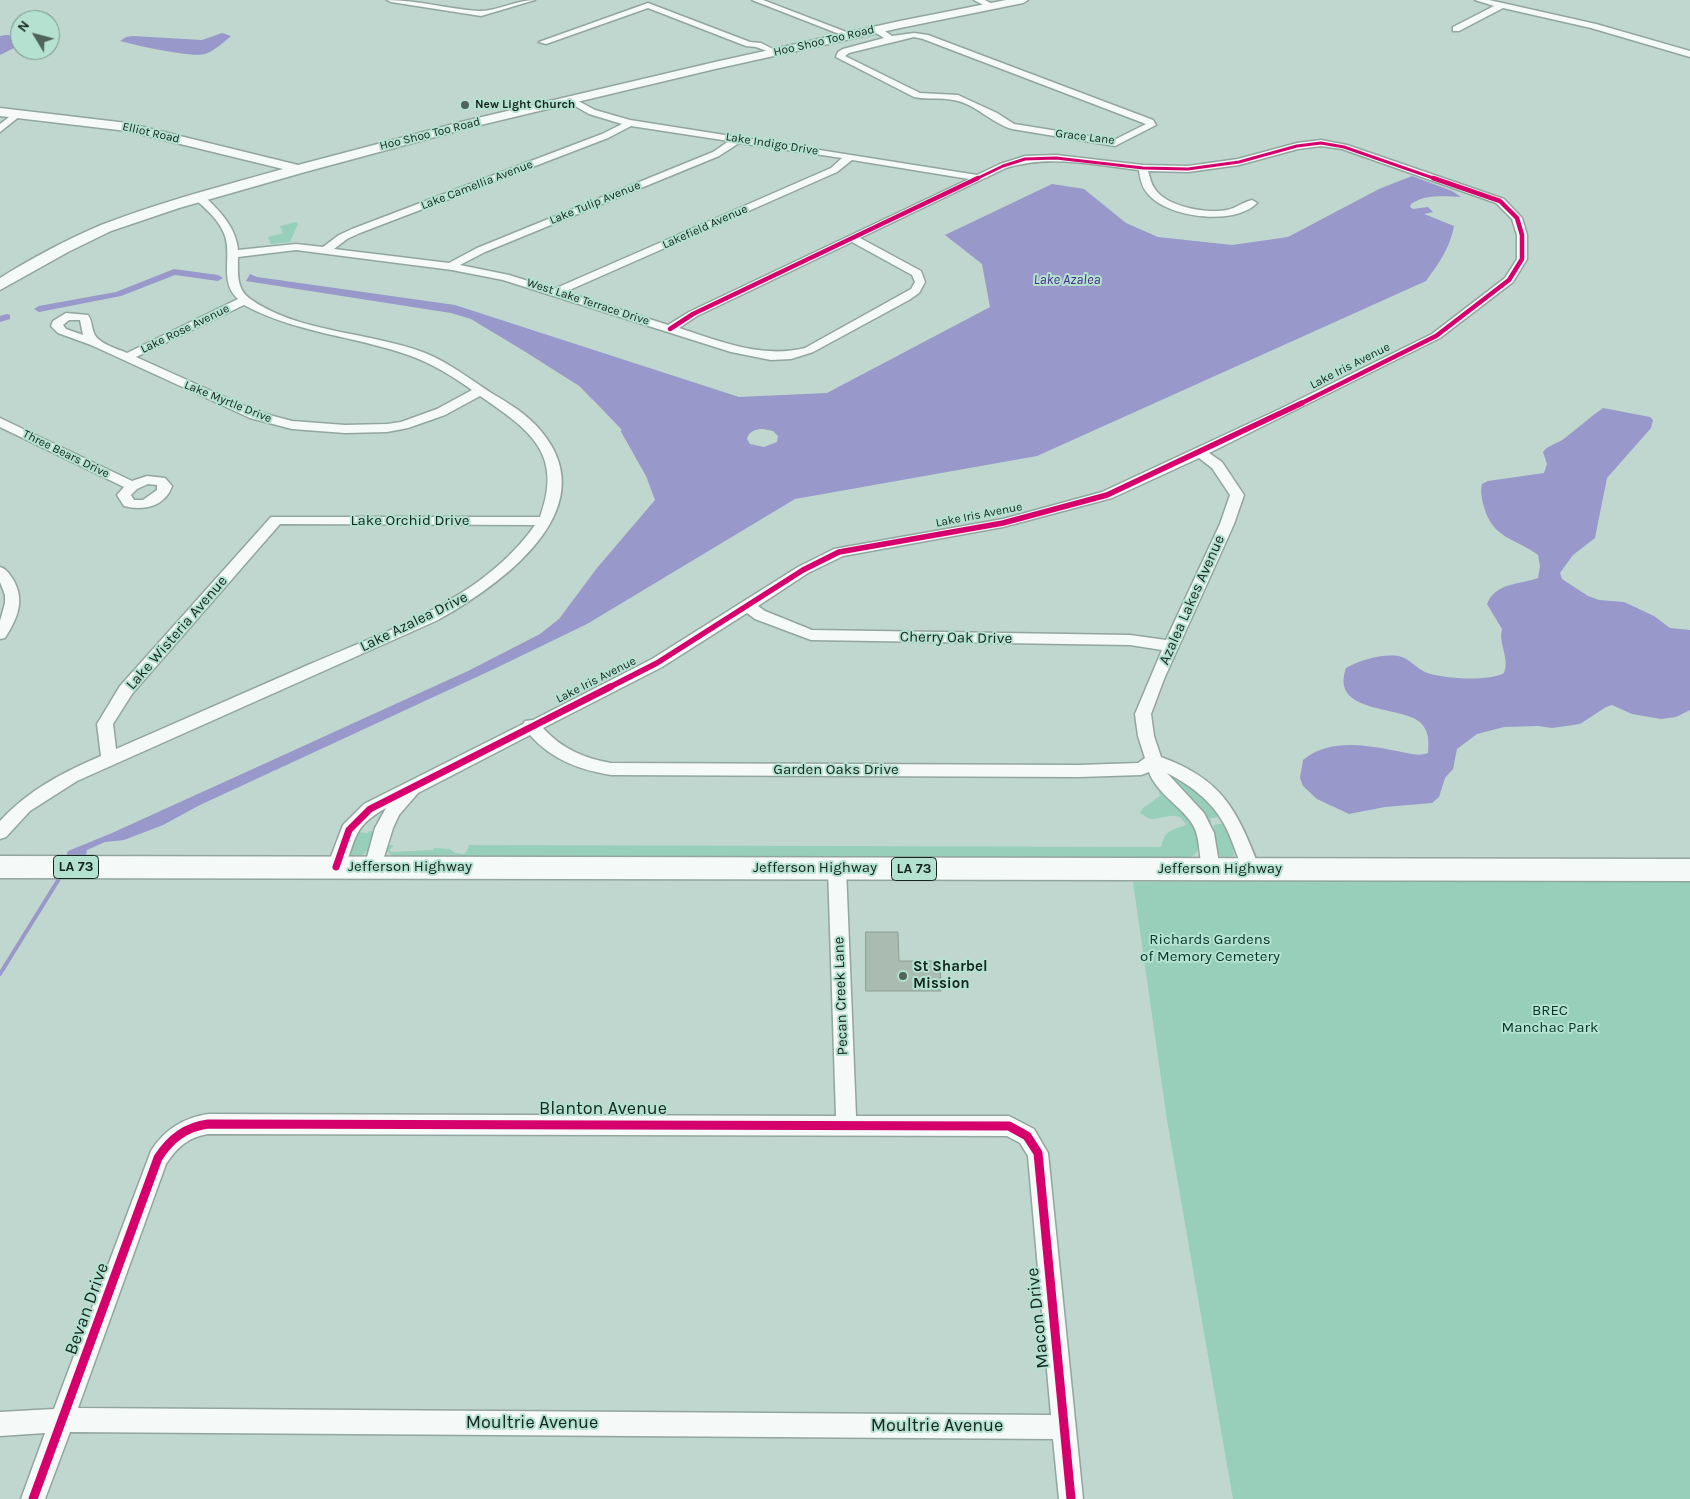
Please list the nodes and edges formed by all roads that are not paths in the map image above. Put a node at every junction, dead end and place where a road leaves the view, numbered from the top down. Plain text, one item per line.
1 (391, 0) edge
2 (531, 0) edge
3 (756, 0) edge
4 (978, 0) edge
5 (1023, 0) edge
6 (1479, 0) edge
7 (992, 6) junction
8 (1500, 6) junction
9 (1456, 29) dead end
10 (852, 34) junction
11 (884, 34) junction
12 (543, 42) dead end
13 (770, 53) junction
14 (1687, 54) edge
15 (1690, 63) edge
16 (571, 100) junction
17 (0, 112) edge
18 (17, 114) junction
19 (630, 123) junction
20 (0, 129) edge
21 (738, 139) junction
22 (850, 157) junction
23 (1143, 168) junction
24 (299, 169) junction
25 (978, 178) junction
26 (199, 197) junction
27 (1252, 203) dead end
28 (852, 238) junction
29 (326, 250) junction
30 (234, 254) junction
31 (452, 268) junction
32 (0, 285) edge
33 (556, 292) junction
34 (246, 300) junction
35 (670, 329) junction
36 (95, 343) dead end
37 (126, 358) junction
38 (481, 390) junction
39 (0, 422) edge
40 (1199, 452) junction
41 (132, 486) dead end
42 (276, 520) joint
43 (545, 521) junction
44 (0, 572) edge
45 (747, 605) junction
46 (0, 634) edge
47 (1171, 647) junction
48 (532, 725) junction
49 (110, 758) junction
50 (1153, 760) junction
51 (415, 787) junction
52 (0, 832) edge
53 (7, 867) edge
54 (336, 868) junction
55 (373, 868) junction
56 (837, 868) junction
57 (1251, 868) junction
58 (1211, 869) junction
59 (1690, 870) edge
60 (846, 1124) junction
61 (178, 1135) joint
62 (1027, 1136) joint
63 (63, 1420) junction
64 (0, 1424) edge
65 (1064, 1427) junction
66 (34, 1499) edge
67 (1071, 1499) edge

1 - 2 street
3 - 10 street
4 - 7 street
5 - 7 street, Hoo Shoo Too Road
6 - 8 street
7 - 11 street, Hoo Shoo Too Road
8 - 9 street
8 - 14 street
10 - 11 street, Hoo Shoo Too Road
10 - 13 street, Hoo Shoo Too Road
11 - 11 street, Grace Lane
12 - 13 street
13 - 16 street, Hoo Shoo Too Road
14 - 15 street
16 - 19 street, Lake Indigo Drive
16 - 24 street, Hoo Shoo Too Road
17 - 18 street, Elliot Road
18 - 20 street
18 - 24 street, Elliot Road
19 - 21 street, Lake Indigo Drive
19 - 29 street, Lake Camellia Avenue
21 - 22 street, Lake Indigo Drive
21 - 31 street, Lake Tulip Avenue
22 - 25 street, Lake Indigo Drive
22 - 33 street, Lakefield Avenue
23 - 25 street, Lake Iris Avenue
23 - 27 street
23 - 40 street, Lake Iris Avenue
24 - 26 street, Hoo Shoo Too Road
25 - 28 street, Lake Iris Avenue
26 - 30 street, Lake Azalea Drive
26 - 32 street, Hoo Shoo Too Road
28 - 35 street, Lake Iris Avenue
28 - 35 street, West Lake Terrace Drive
29 - 30 street, West Lake Terrace Drive
29 - 31 street, West Lake Terrace Drive
30 - 34 street, Lake Azalea Drive
31 - 33 street, West Lake Terrace Drive
33 - 35 street, West Lake Terrace Drive
34 - 37 street, Lake Rose Avenue
34 - 38 street, Lake Azalea Drive
36 - 37 street, Lake Myrtle Drive
37 - 38 street, Lake Myrtle Drive
38 - 43 street, Lake Azalea Drive
39 - 41 street, Three Bears Drive
40 - 45 street, Lake Iris Avenue
40 - 47 street, Azalea Lakes Avenue
42 - 43 street, Lake Orchid Drive
42 - 49 street, Lake Wisteria Avenue
43 - 49 street, Lake Azalea Drive
44 - 46 street
45 - 47 street, Cherry Oak Drive
45 - 48 street, Lake Iris Avenue
47 - 50 street, Azalea Lakes Avenue
48 - 50 street, Garden Oaks Drive
48 - 51 street, Lake Iris Avenue
49 - 52 street, Lake Azalea Drive
50 - 57 street
50 - 58 street, Azalea Lakes Avenue
51 - 54 street, Lake Iris Avenue
51 - 55 street, Lake Iris Avenue
53 - 54 main road, Jefferson Highway / LA 73
54 - 55 main road, Jefferson Highway / LA 73
55 - 56 main road, Jefferson Highway / LA 73
56 - 58 main road, Jefferson Highway / LA 73
56 - 60 street, Pecan Creek Lane
57 - 58 main road, Jefferson Highway / LA 73
57 - 59 main road, Jefferson Highway / LA 73
60 - 61 street, Blanton Avenue
60 - 62 street, Blanton Avenue
61 - 63 street, Bevan Drive
62 - 65 street, Macon Drive
63 - 64 street, Moultrie Avenue
63 - 65 street, Moultrie Avenue
63 - 66 street, Bevan Drive
65 - 67 street, Macon Drive

